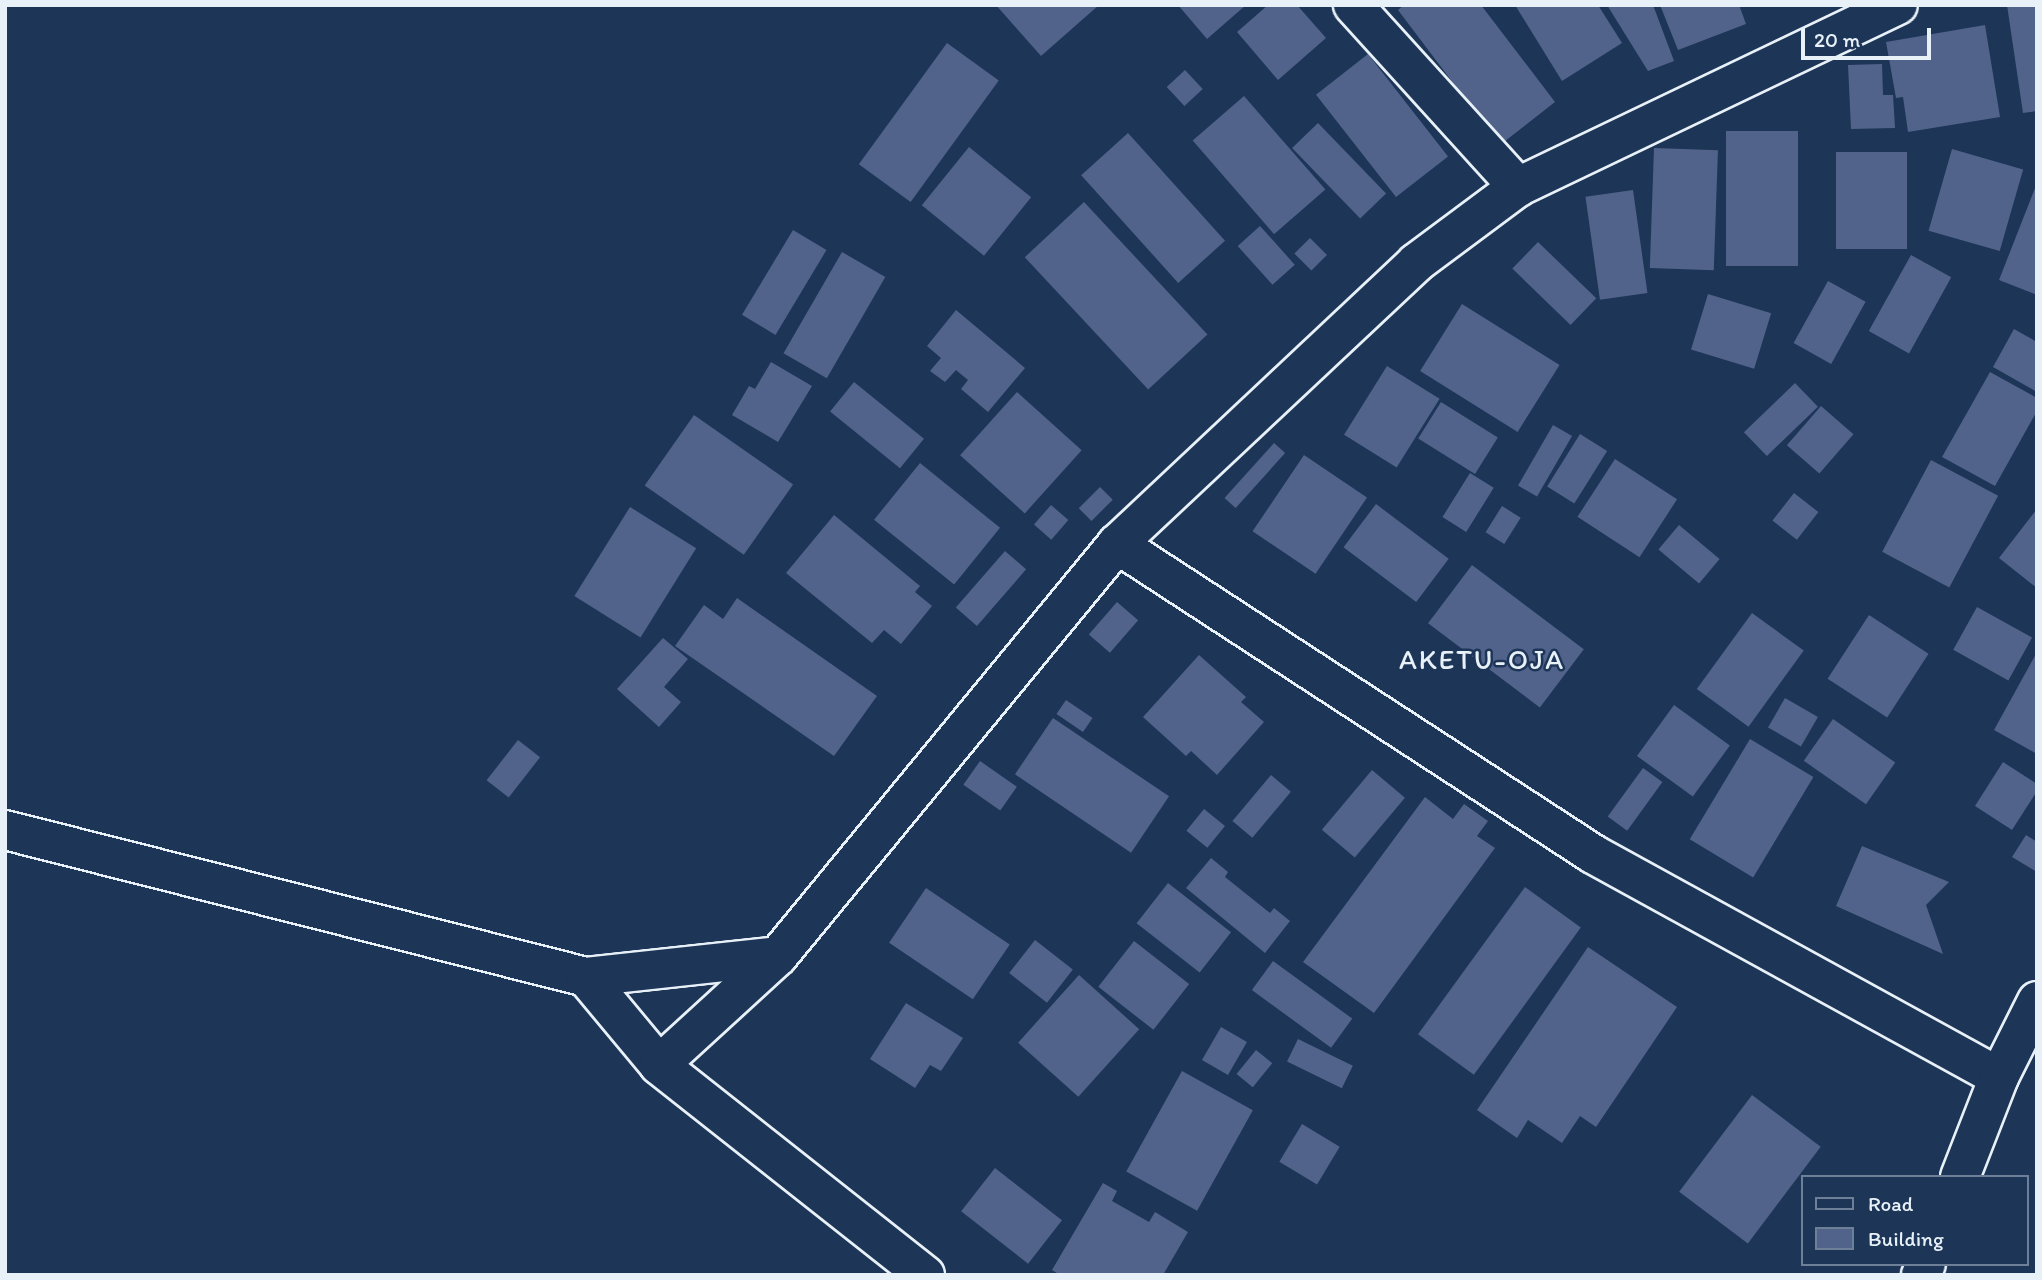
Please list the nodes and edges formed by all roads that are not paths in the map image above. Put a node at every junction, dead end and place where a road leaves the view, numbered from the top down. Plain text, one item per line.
1 (1353, 5) edge
2 (1898, 5) edge
3 (1518, 187) junction
4 (1117, 544) junction
5 (5, 830) edge
6 (778, 956) junction
7 (586, 977) junction
8 (2037, 1001) edge
9 (659, 1065) junction
10 (1999, 1077) junction
11 (1961, 1175) edge
12 (925, 1275) edge

1 - 3 street
2 - 3 street
3 - 4 street
4 - 6 street
4 - 10 street
5 - 7 street
6 - 7 street
6 - 9 street
7 - 9 street
8 - 10 street
9 - 12 street
10 - 11 street

